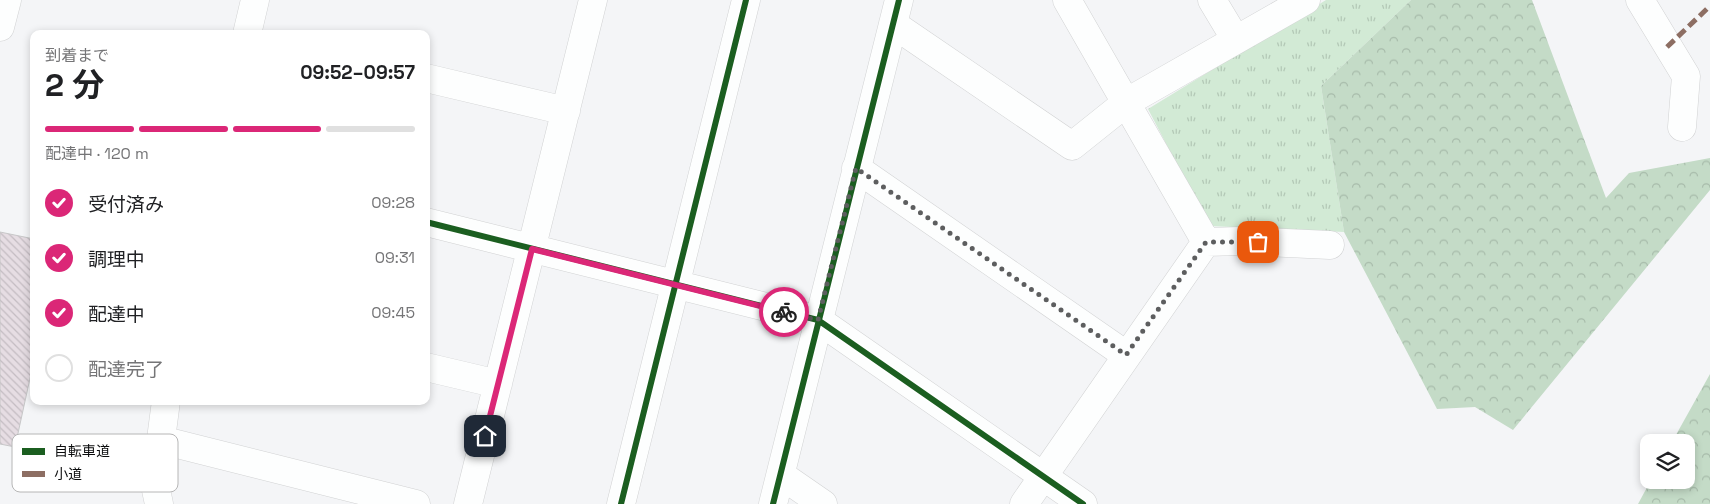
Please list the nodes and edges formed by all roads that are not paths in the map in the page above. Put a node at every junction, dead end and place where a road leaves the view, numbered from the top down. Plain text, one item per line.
1 (7, 0) edge
2 (255, 0) edge
3 (593, 0) edge
4 (746, 0) edge
5 (1067, 0) edge
6 (1212, 0) edge
7 (1306, 0) edge
8 (1640, 0) edge
9 (896, 12) edge
10 (0, 27) edge
11 (248, 30) edge
12 (1236, 40) junction
13 (430, 79) edge
14 (1127, 102) junction
15 (566, 111) junction
16 (1682, 127) dead end
17 (856, 168) junction
18 (430, 223) edge
19 (1206, 242) junction
20 (1330, 245) dead end
21 (532, 249) junction
22 (675, 284) junction
23 (818, 320) junction
24 (1126, 355) junction
25 (430, 368) edge
26 (498, 384) junction
27 (165, 405) edge
28 (162, 434) edge
29 (178, 444) edge
30 (781, 475) junction
31 (1043, 476) junction
32 (416, 504) edge
33 (468, 504) edge
34 (621, 504) edge
35 (773, 504) edge
36 (823, 504) edge
37 (1024, 504) edge
38 (1083, 504) edge

1 - 10 street
2 - 11 street
3 - 15 street
4 - 22 street
5 - 14 street
6 - 12 street
7 - 12 street
8 - 16 street
9 - 14 street
9 - 17 street
12 - 14 street
13 - 15 street
14 - 19 street
15 - 21 street
17 - 23 street
17 - 24 street
18 - 21 street
19 - 20 street
19 - 24 street
21 - 22 street
21 - 26 street
22 - 23 street
22 - 34 street
23 - 30 street
23 - 31 street
24 - 31 street
25 - 26 street
26 - 33 street
27 - 28 street
29 - 32 street
30 - 35 street
30 - 36 street
31 - 37 street
31 - 38 street

